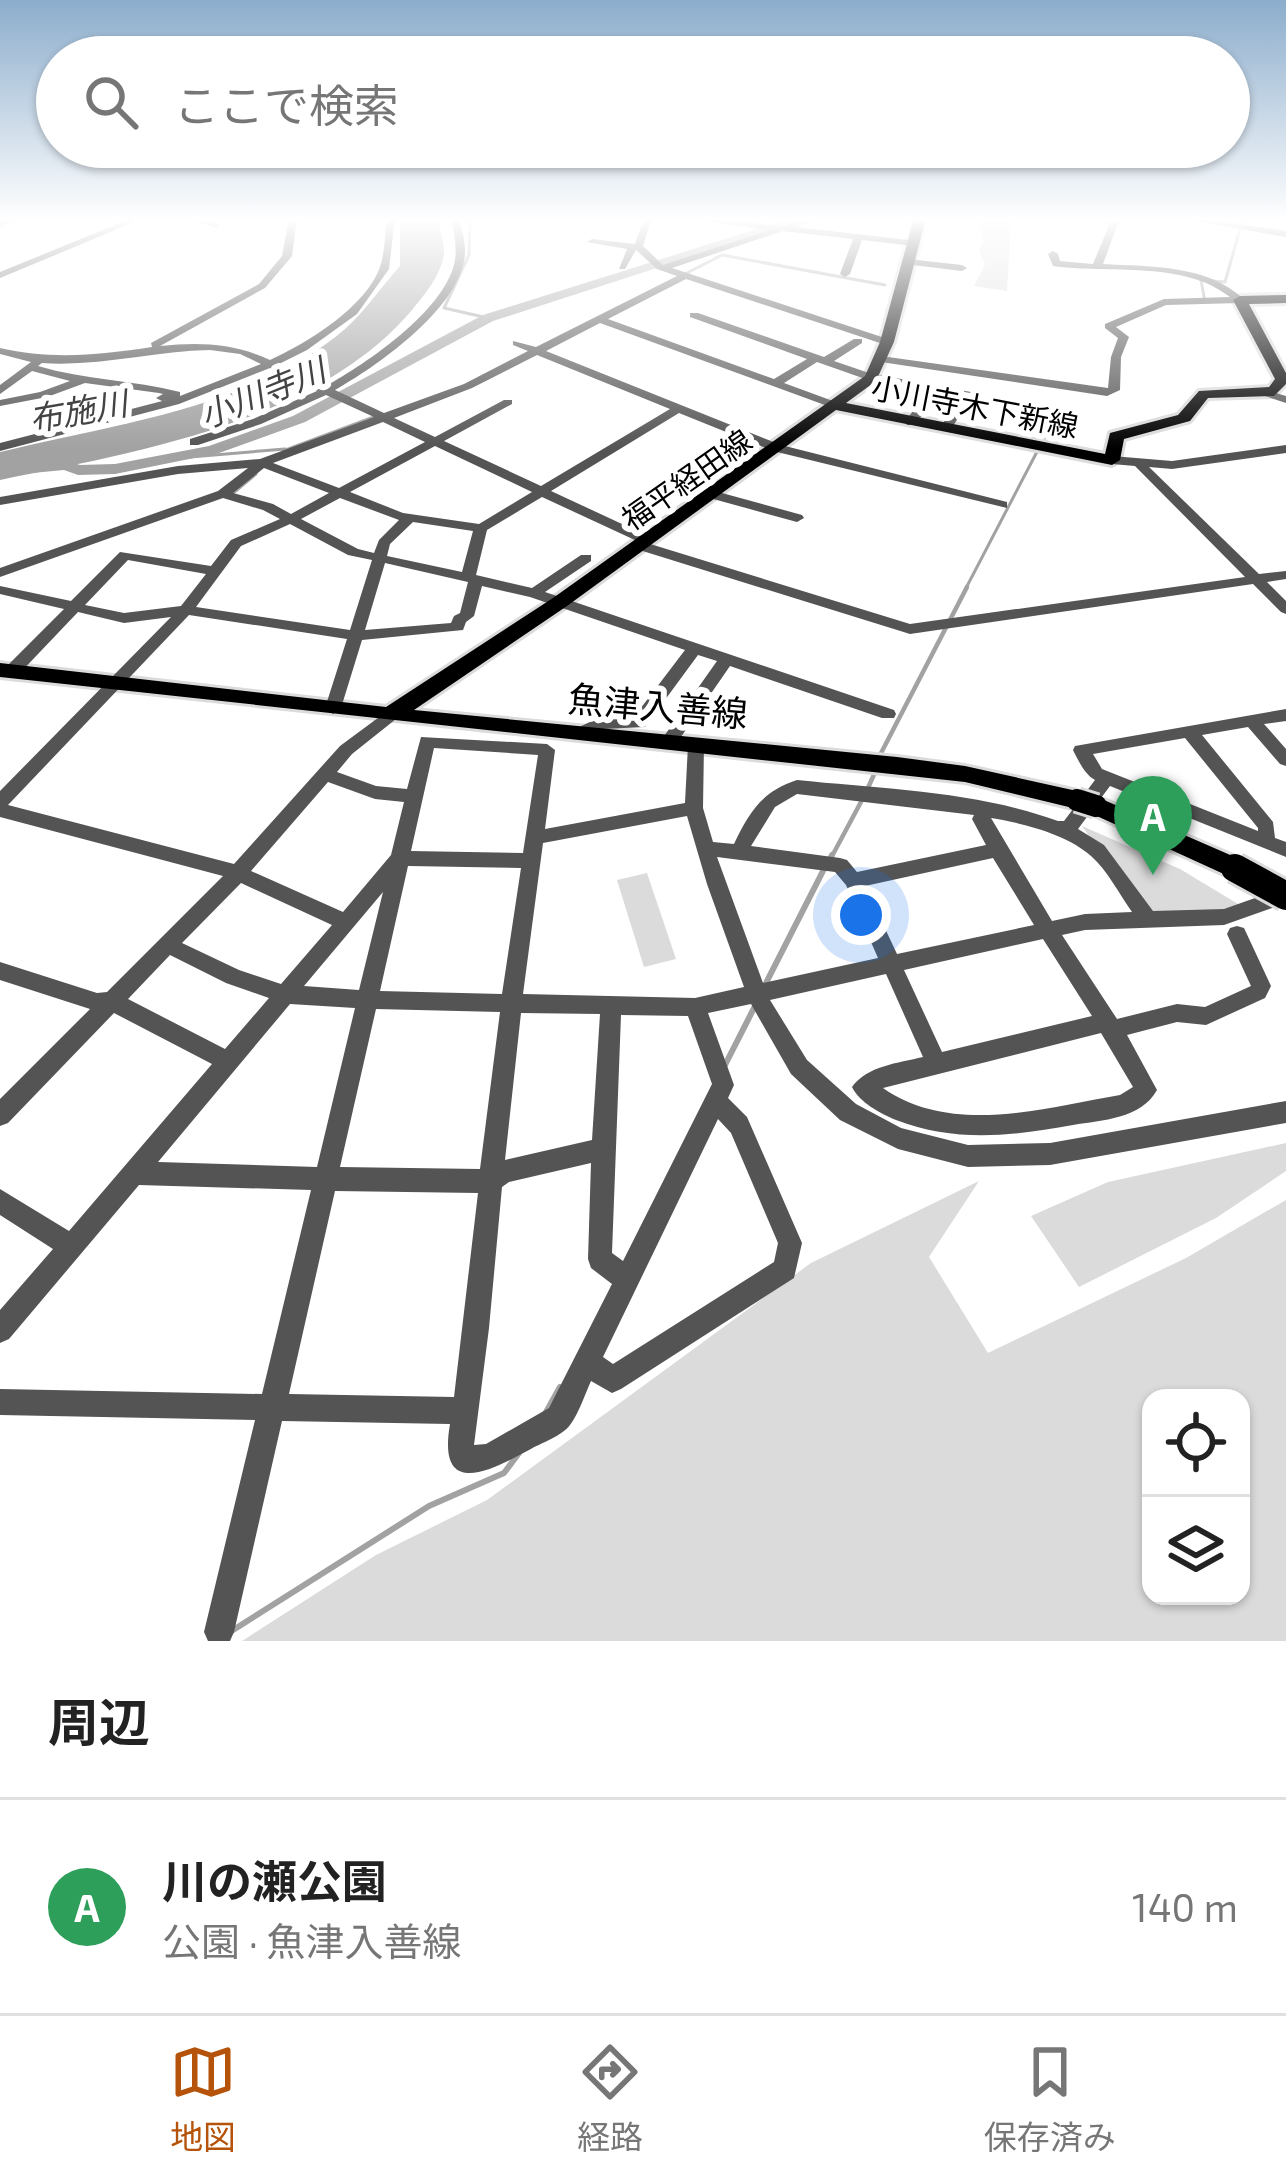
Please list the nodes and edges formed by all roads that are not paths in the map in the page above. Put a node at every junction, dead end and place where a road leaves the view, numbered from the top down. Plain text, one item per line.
1 (247, 295) edge
2 (367, 295) edge
3 (430, 295) edge
4 (443, 295) edge
5 (648, 295) edge
6 (725, 295) edge
7 (898, 295) edge
8 (1233, 295) edge
9 (1286, 299) edge
10 (1240, 300) junction
11 (694, 314) dead end
12 (600, 319) junction
13 (397, 337) dead end
14 (858, 341) dead end
15 (517, 343) dead end
16 (154, 349) junction
17 (538, 350) junction
18 (0, 351) edge
19 (123, 358) junction
20 (821, 360) junction
21 (878, 364) junction
22 (33, 365) junction
23 (276, 367) junction
24 (85, 379) junction
25 (776, 383) junction
26 (325, 390) junction
27 (0, 391) edge
28 (1266, 393) junction
29 (176, 394) junction
30 (926, 400) dead end
31 (1286, 400) edge
32 (508, 402) dead end
33 (0, 404) edge
34 (837, 406) junction
35 (684, 410) junction
36 (383, 418) junction
37 (910, 422) junction
38 (946, 428) junction
39 (0, 442) edge
40 (194, 442) dead end
41 (435, 442) junction
42 (777, 448) junction
43 (1286, 449) edge
44 (631, 450) dead end
45 (1112, 460) junction
46 (262, 463) junction
47 (1141, 466) junction
48 (342, 492) junction
49 (542, 492) junction
50 (223, 494) junction
51 (711, 494) junction
52 (0, 501) edge
53 (1002, 505) dead end
54 (406, 516) junction
55 (796, 518) dead end
56 (289, 520) junction
57 (481, 529) junction
58 (641, 542) junction
59 (380, 558) junction
60 (586, 558) dead end
61 (215, 571) junction
62 (0, 573) edge
63 (1286, 575) edge
64 (472, 579) junction
65 (1256, 580) junction
66 (0, 590) edge
67 (534, 593) junction
68 (560, 602) junction
69 (77, 608) junction
70 (1286, 609) edge
71 (186, 610) junction
72 (356, 636) junction
73 (695, 648) junction
74 (727, 659) junction
75 (6, 671) edge
76 (117, 683) junction
77 (333, 708) junction
78 (888, 714) dead end
79 (391, 715) junction
80 (1286, 715) edge
81 (1251, 720) junction
82 (1189, 731) junction
83 (579, 734) junction
84 (668, 742) junction
85 (696, 745) junction
86 (1286, 760) edge
87 (326, 775) junction
88 (1107, 777) junction
89 (414, 797) junction
90 (0, 806) edge
91 (694, 808) junction
92 (984, 812) junction
93 (1053, 829) junction
94 (534, 838) junction
95 (1266, 839) junction
96 (706, 848) junction
97 (740, 850) junction
98 (997, 850) junction
99 (1286, 850) edge
100 (400, 858) junction
101 (529, 860) junction
102 (238, 873) junction
103 (853, 881) junction
104 (1286, 896) edge
105 (1147, 919) junction
106 (345, 922) junction
107 (1052, 932) junction
108 (1238, 934) dead end
109 (168, 945) junction
110 (891, 967) junction
111 (0, 971) edge
112 (284, 994) junction
113 (757, 996) junction
114 (366, 1000) junction
115 (112, 1001) junction
116 (511, 1001) junction
117 (611, 1005) junction
118 (695, 1007) junction
119 (1108, 1026) junction
120 (227, 1061) junction
121 (937, 1064) junction
122 (716, 1101) junction
123 (1286, 1112) edge
124 (0, 1114) edge
125 (603, 1149) junction
126 (134, 1173) junction
127 (326, 1179) junction
128 (491, 1181) junction
129 (0, 1202) edge
130 (70, 1246) junction
131 (627, 1280) junction
132 (0, 1330) edge
133 (587, 1361) junction
134 (0, 1402) edge
135 (272, 1408) junction
136 (466, 1411) junction
137 (219, 1632) dead end

1 - 16 street
2 - 23 street
3 - 13 street
4 - 26 street
5 - 12 street
6 - 21 street
7 - 21 main road
8 - 10 street
9 - 10 main road
10 - 21 street
10 - 28 main road
11 - 20 street
12 - 17 street
12 - 25 street
14 - 20 street
15 - 17 street
16 - 19 street
16 - 23 street
17 - 35 street
17 - 36 street
18 - 22 street
19 - 22 street
19 - 24 street
19 - 29 street
20 - 21 street
20 - 25 street
21 - 34 main road, 福平経田線
21 - 38 street
22 - 24 street
22 - 27 street
23 - 26 street
23 - 39 street
24 - 29 street
24 - 33 street
25 - 34 street
26 - 36 street
26 - 40 street
28 - 31 street
28 - 45 main road, 小川寺木下新線
29 - 39 street
30 - 37 street
32 - 41 street
34 - 37 main road, 小川寺木下新線
34 - 42 main road, 福平経田線
35 - 42 street
35 - 44 street
35 - 49 street
36 - 41 street
36 - 46 street
37 - 38 main road, 小川寺木下新線
38 - 45 main road, 小川寺木下新線
41 - 48 street
41 - 49 street
42 - 51 main road, 福平経田線
42 - 53 street
43 - 47 street
45 - 47 street
46 - 48 street
46 - 50 street
46 - 52 street
47 - 65 street
48 - 54 street
48 - 56 street
49 - 57 street
49 - 58 street
50 - 56 street
50 - 62 street
51 - 55 street
51 - 58 main road, 福平経田線
54 - 57 street
54 - 59 street
56 - 59 street
56 - 61 street
57 - 64 street
58 - 65 street
58 - 68 main road, 福平経田線
59 - 64 street
59 - 72 street
60 - 67 street
61 - 69 street
61 - 71 street
63 - 65 street
64 - 67 street
64 - 72 street
65 - 70 street
66 - 69 street
67 - 68 street
68 - 73 street
68 - 79 main road, 福平経田線
69 - 71 street
69 - 75 street
71 - 72 street
71 - 76 street
72 - 77 street
73 - 74 street
73 - 83 street
74 - 78 street
74 - 84 street
75 - 76 main road, 魚津入善線
76 - 77 main road, 魚津入善線
76 - 90 street
77 - 79 main road, 魚津入善線
79 - 83 main road, 魚津入善線
79 - 87 street
80 - 81 street
81 - 82 street
81 - 86 street
82 - 88 street
82 - 95 street
83 - 84 main road, 魚津入善線
84 - 85 main road, 魚津入善線
85 - 91 street
85 - 104 main road, 魚津入善線, bridge
87 - 89 street
87 - 102 street
88 - 93 street
88 - 95 street
89 - 94 street
89 - 100 street
90 - 102 street
91 - 94 street
91 - 96 street
92 - 93 street
92 - 97 street
92 - 98 street
93 - 105 street
94 - 101 street
95 - 99 street
96 - 97 street
96 - 113 street
97 - 103 street
98 - 103 street
98 - 107 street
100 - 101 street
100 - 106 street
100 - 114 street
101 - 116 street
102 - 106 street
102 - 109 street
103 - 110 street
104 - 105 street
105 - 107 street
106 - 112 street
107 - 110 street
107 - 119 street
108 - 119 street
109 - 112 street
109 - 115 street
110 - 113 street
110 - 121 street
111 - 115 street
112 - 114 street
112 - 120 street
113 - 118 street
113 - 123 street
114 - 116 street
114 - 127 street
115 - 120 street
115 - 124 street
116 - 117 street
116 - 128 street
117 - 118 street
117 - 125 street
118 - 122 street
119 - 121 street
119 - 121 street
120 - 126 street
122 - 131 street
122 - 133 street
125 - 128 street
125 - 131 street
126 - 127 street
126 - 130 street
127 - 128 street
127 - 135 street
128 - 136 street
129 - 130 street
130 - 132 street
131 - 133 street
133 - 136 street
134 - 135 street
135 - 136 street
135 - 137 street

